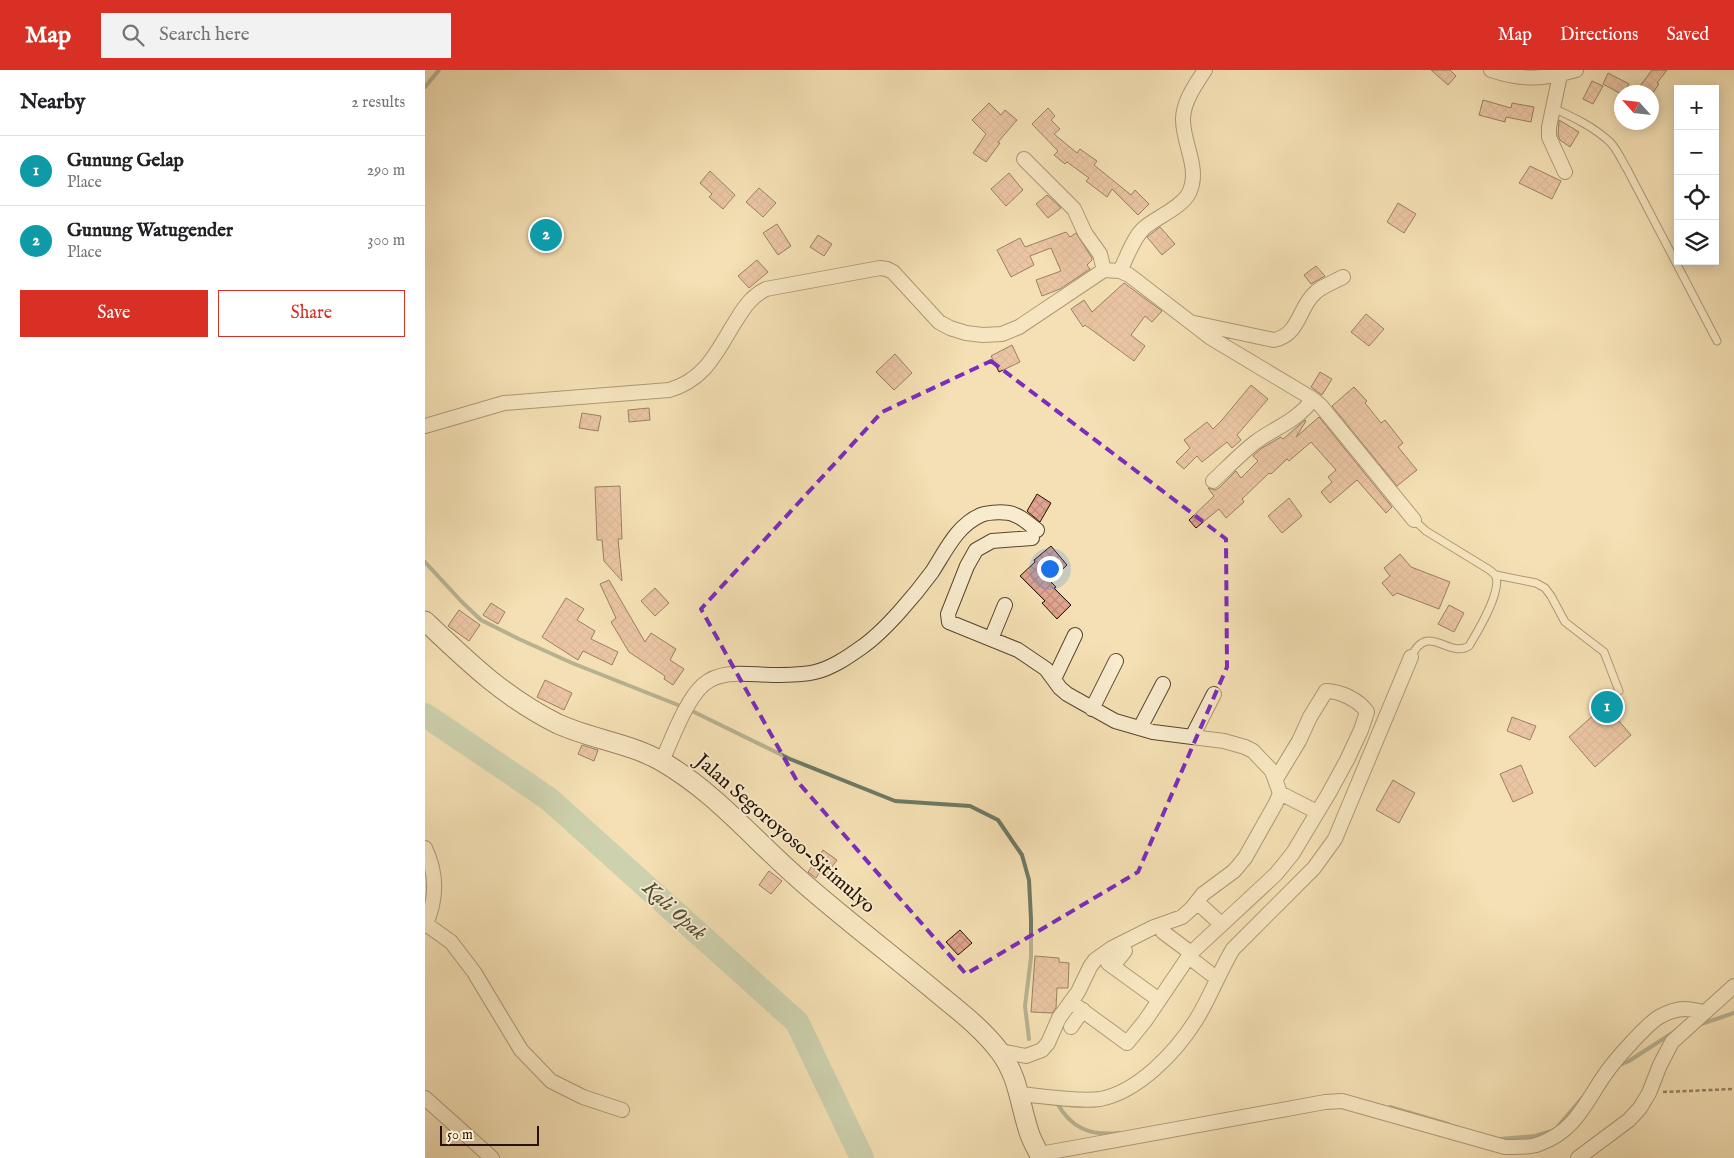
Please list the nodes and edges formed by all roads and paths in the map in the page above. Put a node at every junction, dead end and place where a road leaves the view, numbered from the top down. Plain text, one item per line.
1 (1205, 70) edge
2 (1491, 70) edge
3 (1577, 70) edge
4 (1560, 75) junction
5 (1553, 108) junction
6 (1024, 160) dead end
7 (1565, 172) dead end
8 (1104, 270) junction
9 (1120, 271) junction
10 (1343, 277) dead end
11 (1191, 322) junction
12 (1717, 341) dead end
13 (1313, 399) junction
14 (425, 426) edge
15 (1213, 481) dead end
16 (1414, 520) joint
17 (1496, 576) junction
18 (1005, 606) dead end
19 (425, 621) edge
20 (1075, 635) dead end
21 (991, 638) junction
22 (1411, 656) joint
23 (1116, 661) dead end
24 (1054, 679) junction
25 (1163, 684) dead end
26 (1619, 691) dead end
27 (1214, 694) dead end
28 (1092, 709) junction
29 (1140, 728) junction
30 (1192, 737) junction
31 (662, 761) junction
32 (1278, 786) junction
33 (1317, 812) junction
34 (425, 848) edge
35 (1197, 902) junction
36 (1221, 924) junction
37 (426, 925) edge
38 (1163, 932) dead end
39 (1125, 951) dead end
40 (1190, 955) junction
41 (1211, 974) dead end
42 (1734, 986) edge
43 (1159, 1000) junction
44 (1704, 1012) junction
45 (1071, 1027) dead end
46 (1000, 1051) junction
47 (1734, 1089) edge
48 (1649, 1093) junction
49 (1020, 1094) junction
50 (425, 1098) edge
51 (622, 1110) dead end
52 (1040, 1156) edge
53 (492, 1158) edge
54 (1578, 1158) edge

1 - 9 street
2 - 4 street
3 - 4 street
4 - 5 street
5 - 7 street
5 - 12 lane
6 - 8 street
8 - 9 street
8 - 14 street
9 - 11 street
10 - 11 street
11 - 13 street
13 - 15 street
13 - 16 street
16 - 17 lane
17 - 22 lane
17 - 26 lane
18 - 21 street
19 - 31 main road, Jalan Segoroyoso-Sitimulyo
20 - 24 street
21 - 24 street
21 - 31 street
22 - 49 street
23 - 28 street
24 - 28 street
25 - 29 street
27 - 30 street
28 - 29 street
29 - 30 street
30 - 32 street
31 - 46 main road, Jalan Segoroyoso-Sitimulyo
32 - 33 street
32 - 33 street
32 - 35 street
33 - 36 street
34 - 37 street
35 - 36 street
35 - 46 street
36 - 40 street
37 - 51 street
38 - 40 street
39 - 43 street
40 - 41 street
40 - 43 street
42 - 44 street
43 - 45 street
44 - 48 street
44 - 52 street
46 - 49 main road, Jalan Segoroyoso-Sitimulyo
47 - 48 path
48 - 54 street
49 - 52 main road, Jalan Segoroyoso-Sitimulyo
50 - 53 street

